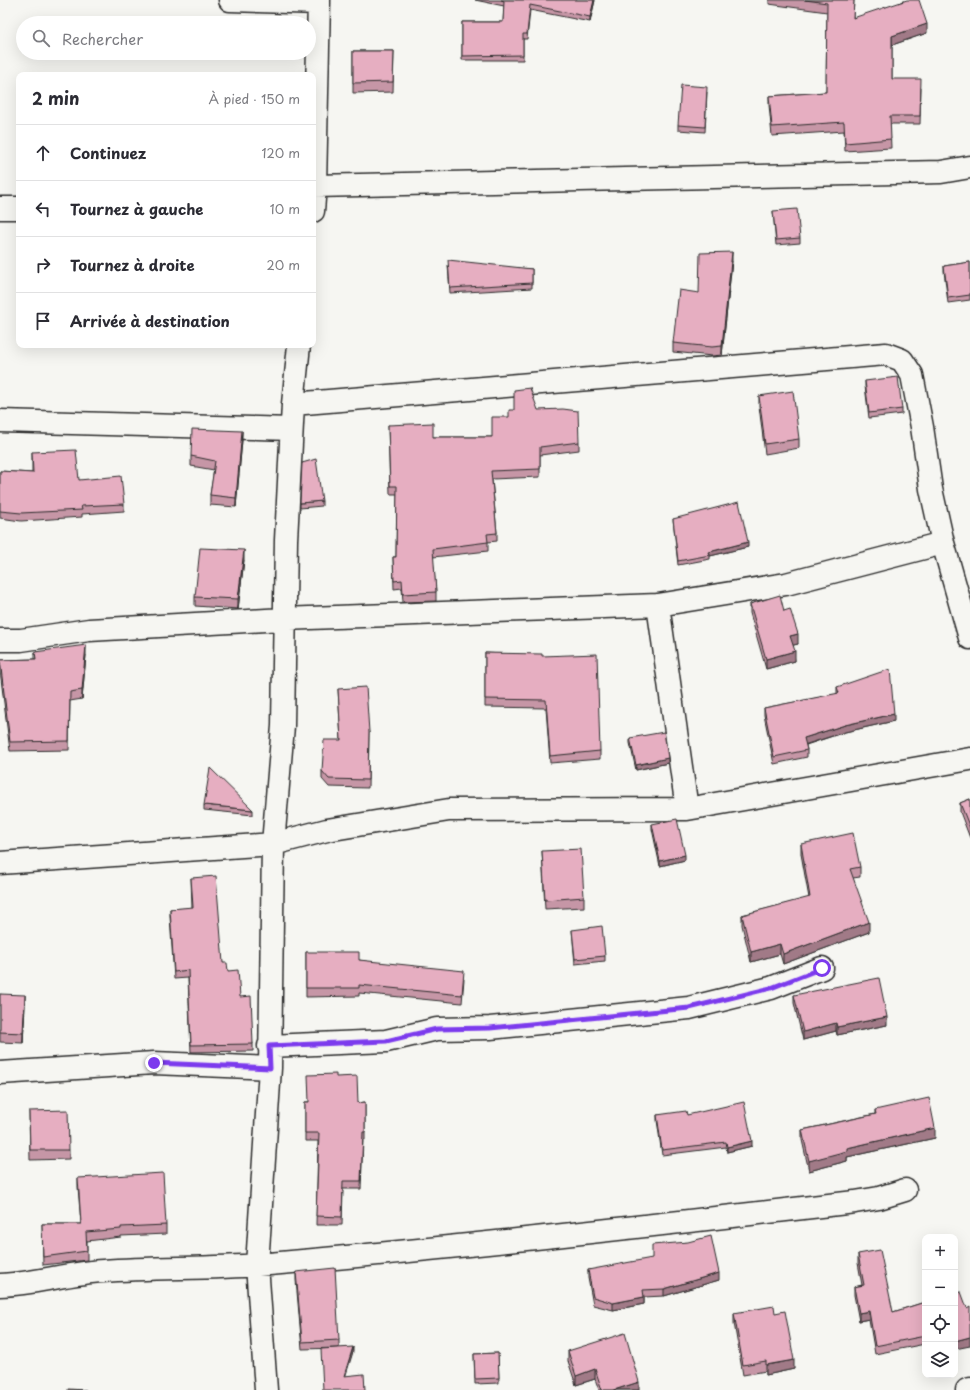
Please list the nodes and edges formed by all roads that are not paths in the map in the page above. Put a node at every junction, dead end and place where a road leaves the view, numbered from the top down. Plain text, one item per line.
1 (230, 0) edge
2 (319, 2) edge
3 (316, 140) edge
4 (970, 167) edge
5 (316, 186) edge
6 (0, 208) edge
7 (16, 208) edge
8 (299, 348) edge
9 (293, 404) junction
10 (0, 420) edge
11 (292, 429) junction
12 (943, 543) junction
13 (658, 605) junction
14 (284, 619) junction
15 (970, 638) edge
16 (0, 640) edge
17 (970, 759) edge
18 (687, 809) junction
19 (273, 844) junction
20 (0, 863) edge
21 (822, 968) dead end
22 (269, 1046) junction
23 (270, 1068) junction
24 (0, 1073) edge
25 (905, 1190) dead end
26 (257, 1265) junction
27 (0, 1285) edge
28 (970, 1389) edge
29 (266, 1390) edge
30 (967, 1390) edge

1 - 2 street
2 - 3 street
4 - 5 street
6 - 7 street
8 - 9 street
9 - 11 street
9 - 12 street
10 - 11 street
11 - 14 street
12 - 13 street
12 - 15 street
13 - 14 street
13 - 18 street
14 - 16 street
14 - 19 street
17 - 18 street
18 - 19 street
19 - 20 street
19 - 22 street
21 - 22 street
22 - 23 street
23 - 24 street
23 - 26 street
25 - 26 street
26 - 27 street
26 - 29 street
28 - 30 street

